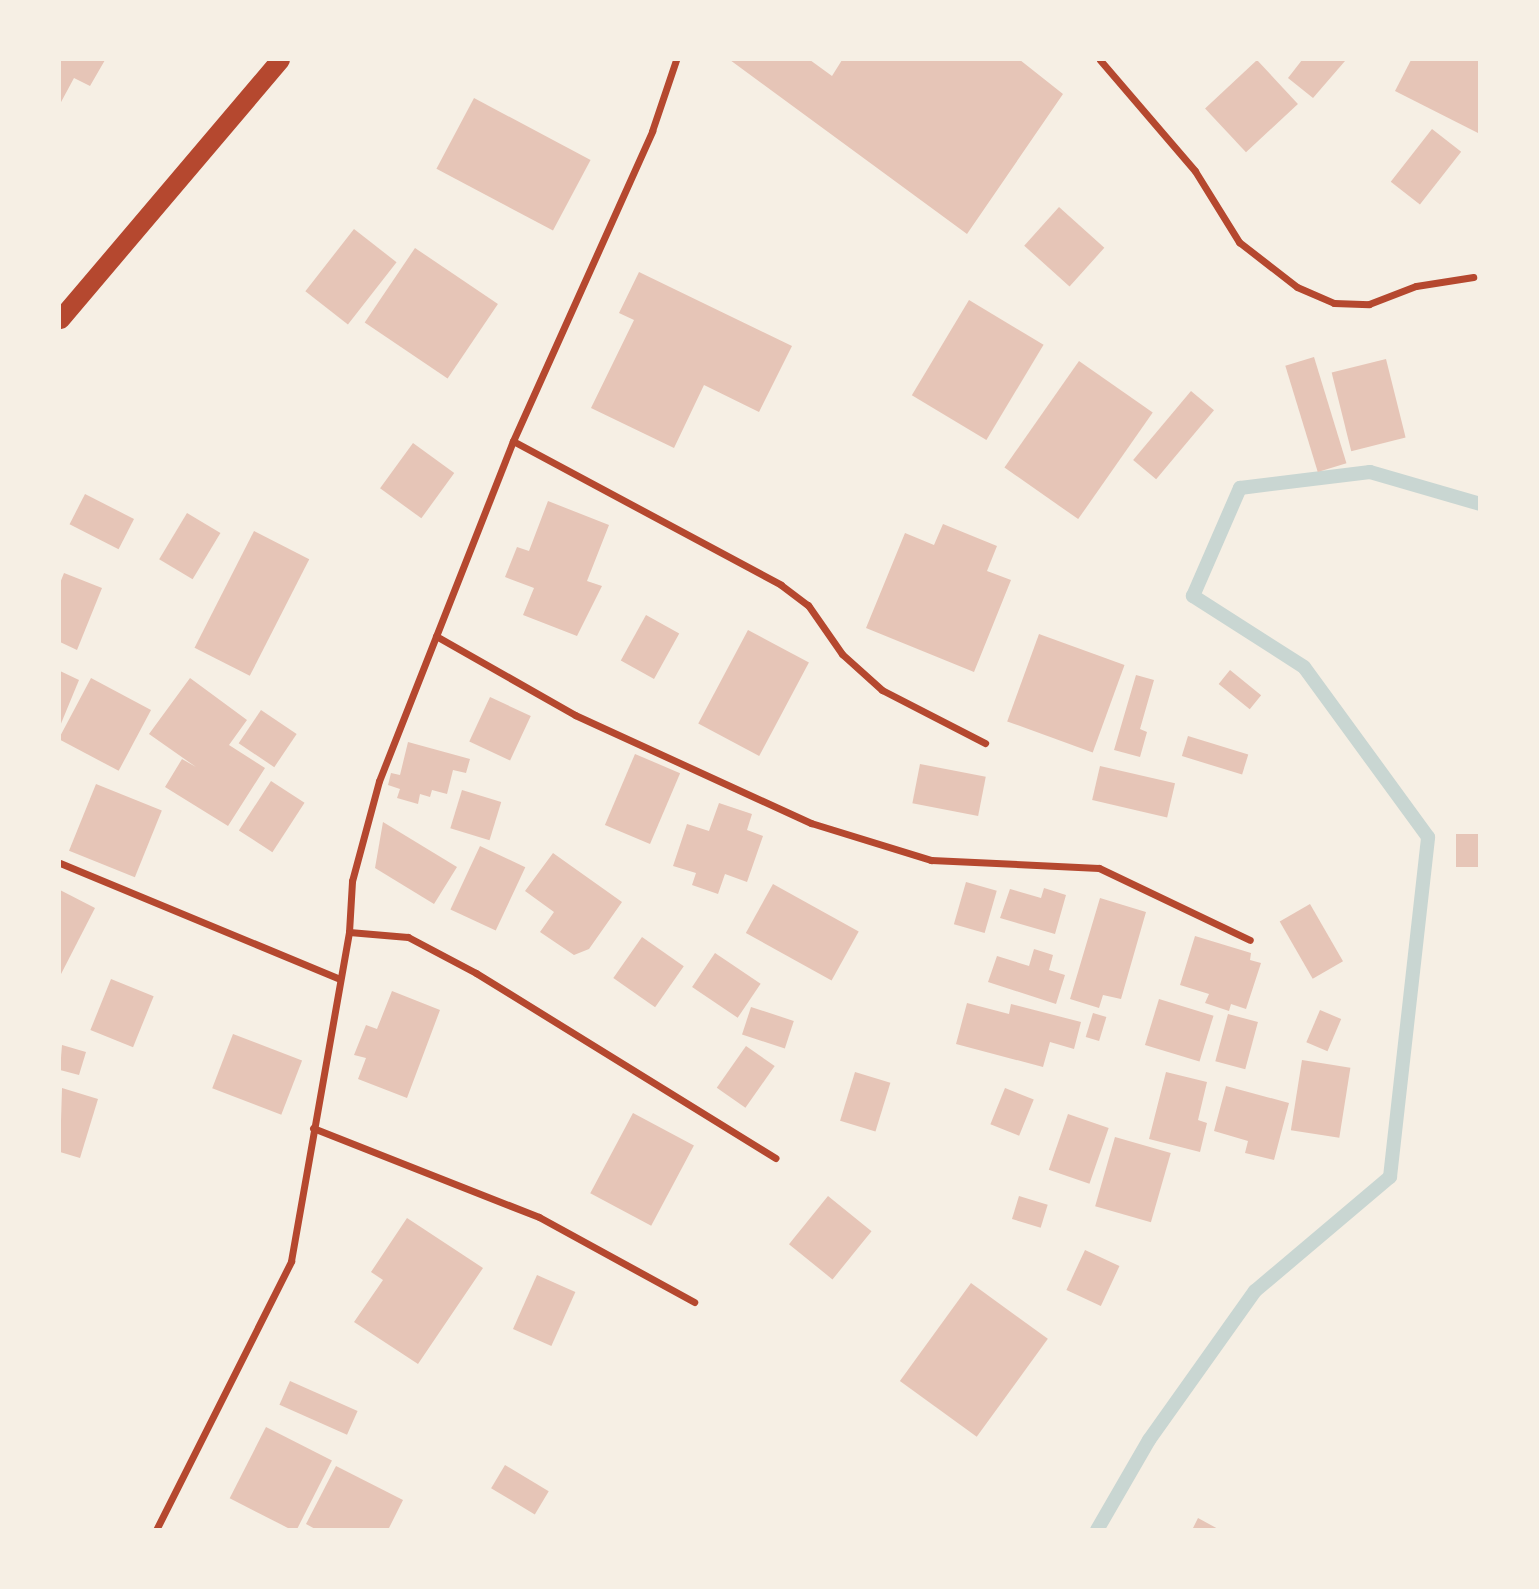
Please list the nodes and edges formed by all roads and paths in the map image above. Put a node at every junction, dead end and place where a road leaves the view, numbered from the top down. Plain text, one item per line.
1 (280, 60) edge
2 (676, 60) edge
3 (1100, 60) edge
4 (1473, 277) dead end
5 (60, 319) edge
6 (513, 442) junction
7 (436, 636) junction
8 (985, 743) dead end
9 (60, 863) edge
10 (349, 932) junction
11 (1250, 940) dead end
12 (340, 979) junction
13 (313, 1128) junction
14 (776, 1157) dead end
15 (694, 1302) dead end
16 (156, 1530) edge

1 - 5 highway
2 - 6 street
3 - 4 street
6 - 7 street
6 - 8 street
7 - 10 street
7 - 11 street
9 - 12 street
10 - 12 street
10 - 14 street
12 - 13 street
13 - 15 street
13 - 16 street

